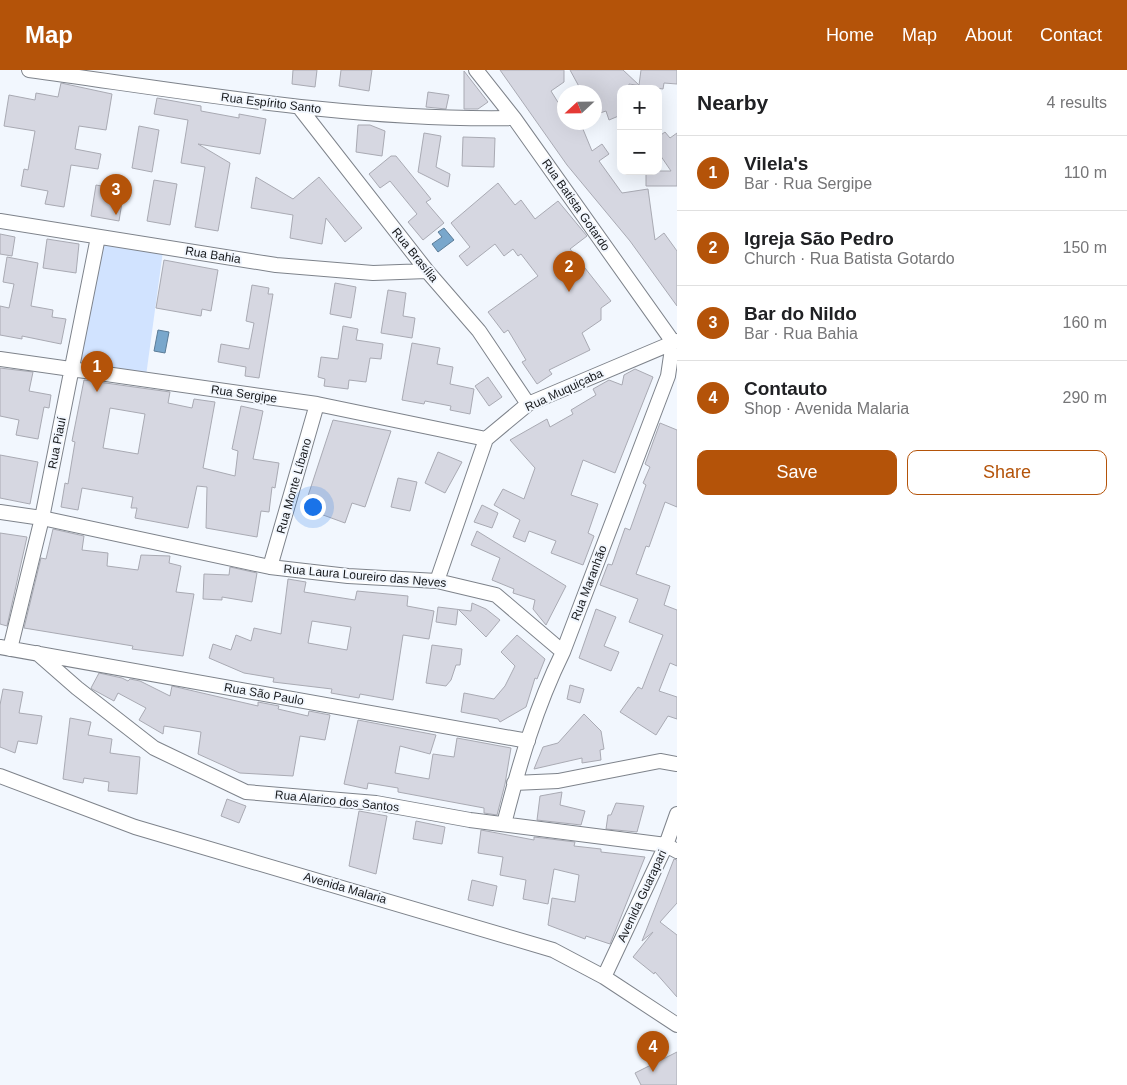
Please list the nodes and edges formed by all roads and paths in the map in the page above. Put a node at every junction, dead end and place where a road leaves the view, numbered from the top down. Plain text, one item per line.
1 (29, 70) edge
2 (476, 70) edge
3 (299, 108) junction
4 (514, 118) junction
5 (0, 221) edge
6 (98, 237) junction
7 (426, 271) junction
8 (675, 341) edge
9 (0, 359) edge
10 (72, 369) junction
11 (318, 404) junction
12 (528, 404) junction
13 (486, 438) junction
14 (0, 512) edge
15 (42, 518) junction
16 (270, 567) junction
17 (437, 581) junction
18 (5, 648) edge
19 (563, 652) junction
20 (37, 653) junction
21 (528, 741) junction
22 (677, 764) edge
23 (0, 776) edge
24 (514, 783) junction
25 (677, 814) edge
26 (504, 824) junction
27 (672, 848) edge
28 (604, 977) junction
29 (677, 1025) edge

1 - 3 street, Rua Espírito Santo
2 - 4 street, Rua Batista Gotardo
3 - 4 street, Rua Espírito Santo
3 - 7 street, Rua Brasília
4 - 8 street, Rua Batista Gotardo
5 - 6 street, Rua Bahia
6 - 7 street, Rua Bahia
6 - 10 street, Rua Piauí
7 - 12 street, Rua Brasília
8 - 12 street, Rua Muquiçaba
8 - 19 street, Rua Maranhão
9 - 10 street, Rua Sergipe
10 - 11 street, Rua Sergipe
10 - 15 street, Rua Piauí
11 - 13 street, Rua Sergipe
11 - 16 street, Rua Monte Líbano
12 - 13 street, Rua Muquiçaba
13 - 17 street
14 - 15 street, Rua Laura Loureiro das Neves
15 - 16 street, Rua Laura Loureiro das Neves
15 - 18 street, Rua Piauí
16 - 17 street, Rua Laura Loureiro das Neves
17 - 19 street, Rua Laura Loureiro das Neves
18 - 20 street, Rua São Paulo
19 - 21 street, Rua Maranhão
20 - 21 street, Rua São Paulo
20 - 26 street, Rua Alarico dos Santos
21 - 24 street, Rua Maranhão
22 - 24 street
23 - 28 street, Avenida Malaria
24 - 26 street, Rua Maranhão
25 - 27 street, Avenida Guarapari
26 - 27 street, Rua Alarico dos Santos
27 - 28 street, Avenida Guarapari
28 - 29 street, Avenida Malaria

